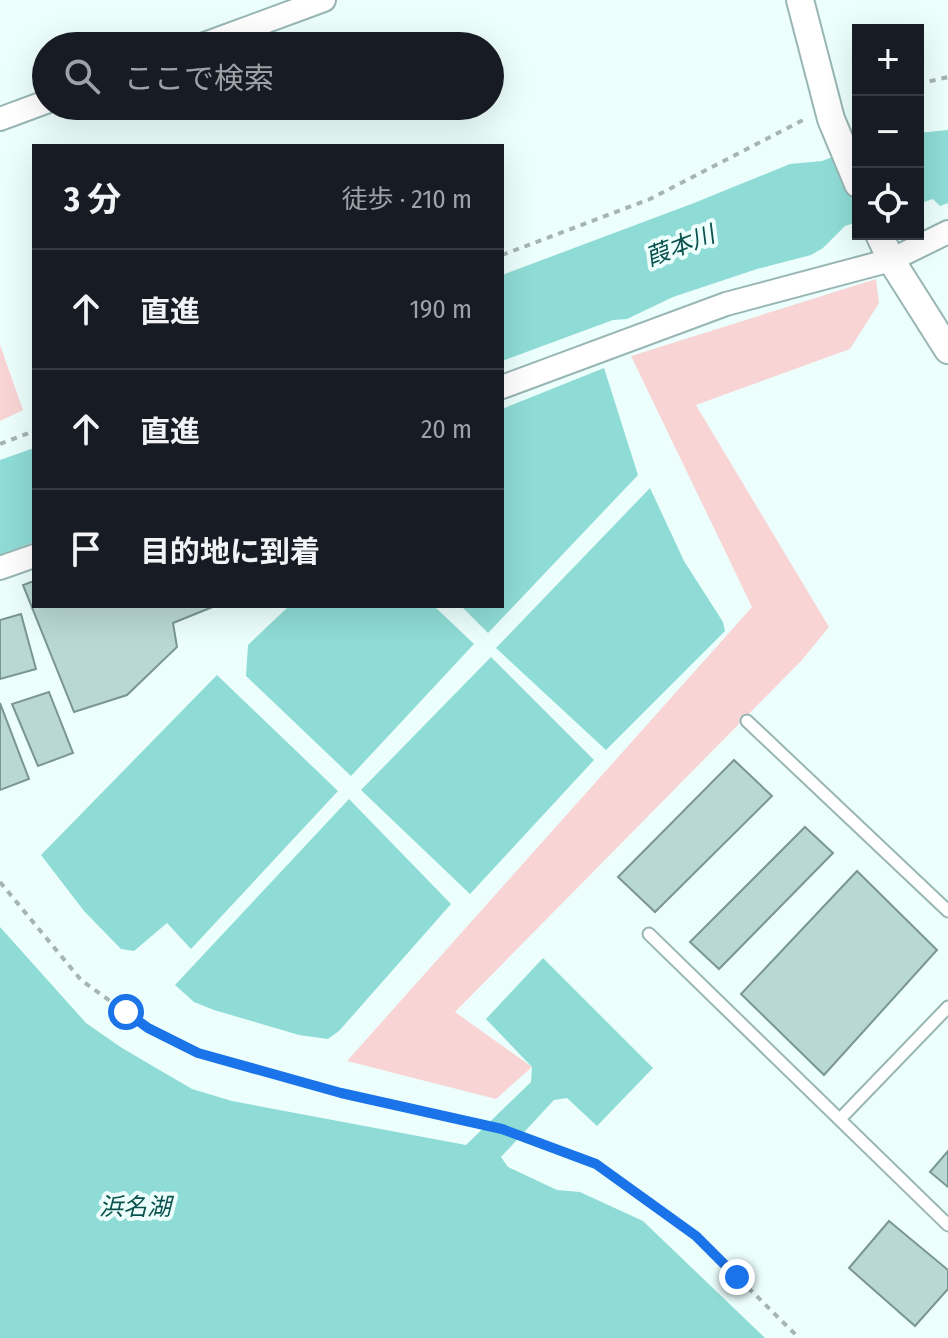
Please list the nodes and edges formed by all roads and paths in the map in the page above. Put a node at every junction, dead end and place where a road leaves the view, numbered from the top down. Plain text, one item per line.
1 (324, 0) edge
2 (800, 0) edge
3 (237, 32) edge
4 (948, 77) edge
5 (924, 83) edge
6 (32, 107) edge
7 (829, 113) junction
8 (0, 119) edge
9 (852, 169) edge
10 (948, 232) edge
11 (885, 247) edge
12 (504, 254) edge
13 (948, 350) edge
14 (504, 386) edge
15 (32, 432) edge
16 (0, 444) edge
17 (32, 557) edge
18 (1, 565) edge
19 (747, 721) dead end
20 (0, 882) edge
21 (948, 911) edge
22 (649, 934) dead end
23 (948, 1007) edge
24 (840, 1119) junction
25 (948, 1225) edge
26 (799, 1338) edge

1 - 3 street
2 - 7 street
4 - 5 path
6 - 8 street
7 - 9 street
7 - 12 path
10 - 11 street
11 - 13 street
11 - 14 street
15 - 16 path
17 - 18 street
19 - 21 lane
20 - 26 path
22 - 24 lane
23 - 24 lane
24 - 25 lane

